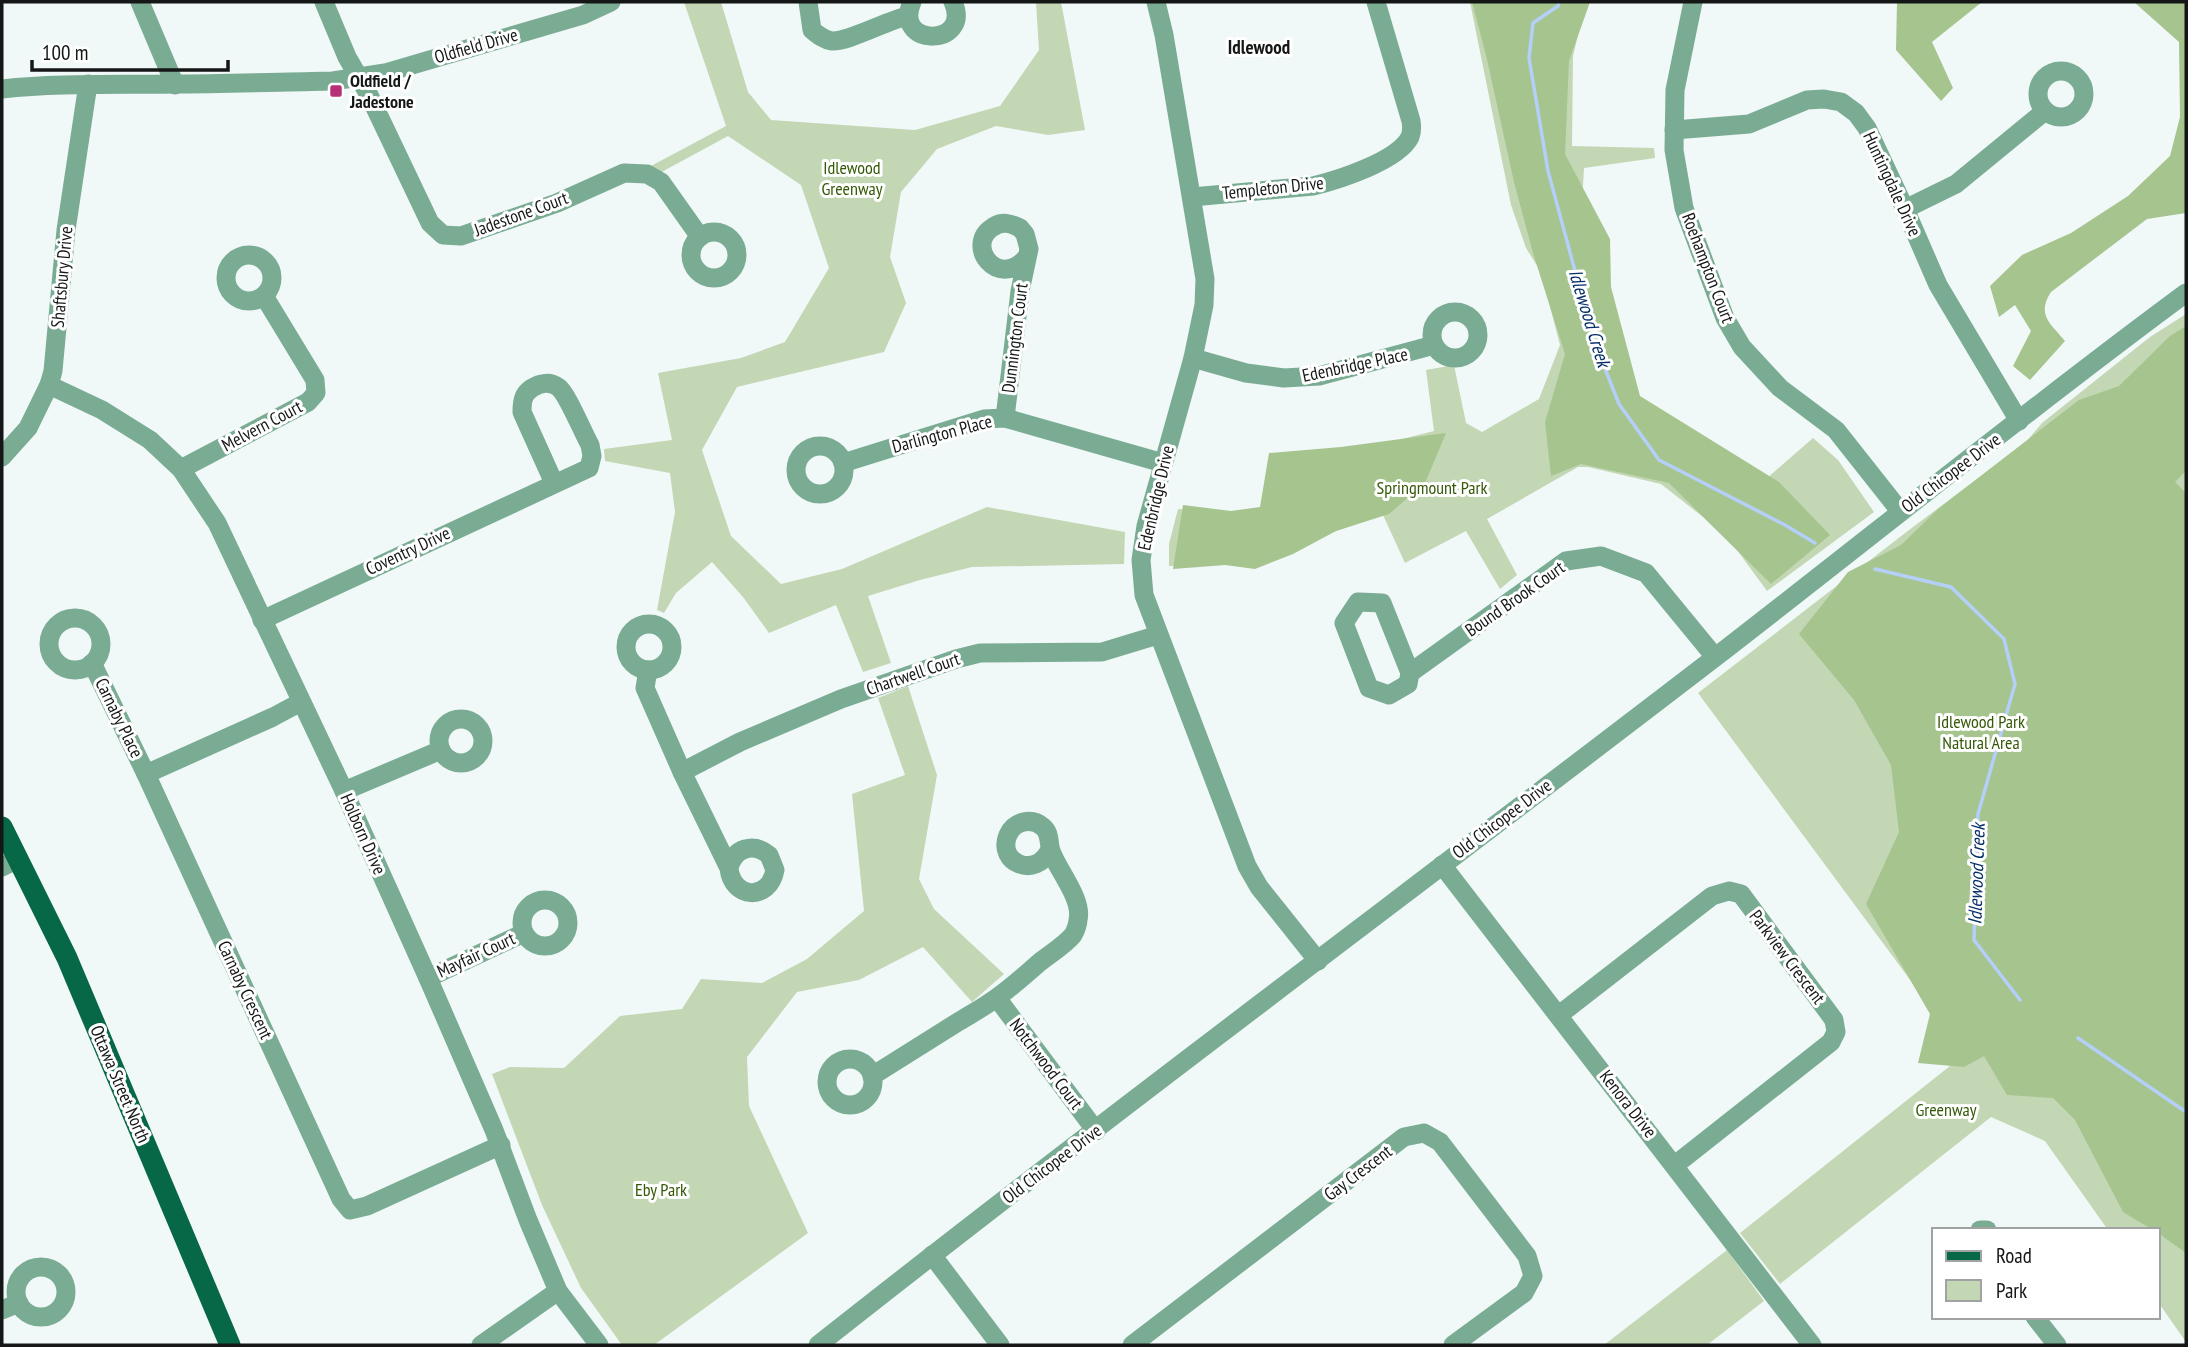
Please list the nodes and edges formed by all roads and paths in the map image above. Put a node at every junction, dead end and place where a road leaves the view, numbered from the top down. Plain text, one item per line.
1 (140, 2) edge
2 (324, 2) edge
3 (611, 2) edge
4 (808, 2) edge
5 (953, 2) edge
6 (1156, 2) edge
7 (1376, 2) edge
8 (1693, 2) edge
9 (910, 9) edge
10 (359, 78) junction
11 (88, 84) junction
12 (175, 85) junction
13 (2, 89) edge
14 (2045, 111) dead end
15 (1674, 130) junction
16 (1192, 197) junction
17 (1905, 209) junction
18 (700, 237) dead end
19 (1026, 258) dead end
20 (2186, 293) edge
21 (264, 296) dead end
22 (1434, 345) dead end
23 (1193, 358) junction
24 (49, 385) junction
25 (1005, 418) junction
26 (2019, 421) junction
27 (2, 457) edge
28 (843, 463) dead end
29 (1163, 463) junction
30 (181, 469) junction
31 (554, 483) junction
32 (1900, 511) junction
33 (262, 620) junction
34 (1158, 635) junction
35 (1715, 657) junction
36 (92, 663) dead end
37 (648, 670) dead end
38 (1410, 673) junction
39 (301, 702) junction
40 (441, 750) dead end
41 (682, 772) junction
42 (146, 774) junction
43 (344, 791) junction
44 (2, 827) edge
45 (1050, 849) dead end
46 (10, 863) edge
47 (1442, 865) junction
48 (729, 868) dead end
49 (524, 933) dead end
50 (1318, 961) junction
51 (428, 978) junction
52 (997, 998) junction
53 (1559, 1015) junction
54 (872, 1076) dead end
55 (1096, 1131) junction
56 (500, 1145) junction
57 (1675, 1165) junction
58 (932, 1255) junction
59 (558, 1291) junction
60 (2037, 1319) edge
61 (230, 1345) edge
62 (481, 1345) edge
63 (599, 1345) edge
64 (818, 1345) edge
65 (1000, 1345) edge
66 (1132, 1345) edge
67 (1453, 1345) edge
68 (1812, 1345) edge
69 (2057, 1345) edge

1 - 12 street
2 - 10 street
3 - 10 street, Oldfield Drive
4 - 9 street
5 - 9 street
6 - 16 street, Edenbridge Drive
7 - 16 street, Templeton Drive
8 - 15 street, Roehampton Court
10 - 12 street, Oldfield Drive
10 - 18 street, Jadestone Court
11 - 12 street, Oldfield Drive
11 - 13 street, Oldfield Drive
11 - 24 street, Shaftsbury Drive
14 - 17 street
15 - 17 street, Huntingdale Drive
15 - 32 street, Roehampton Court
16 - 23 street, Edenbridge Drive
17 - 26 street, Huntingdale Drive
19 - 25 street, Dunnington Court
20 - 26 street, Old Chicopee Drive
21 - 30 street, Melvern Court
22 - 23 street, Edenbridge Place
23 - 29 street, Edenbridge Drive
24 - 27 street, Shaftsbury Drive
24 - 30 street, Holborn Drive
25 - 28 street, Darlington Place
25 - 29 street, Darlington Place
26 - 32 street, Old Chicopee Drive
29 - 34 street, Edenbridge Drive
30 - 33 street, Holborn Drive
31 - 31 street, Coventry Drive
31 - 33 street, Coventry Drive
32 - 35 street, Old Chicopee Drive
33 - 39 street, Holborn Drive
34 - 41 street, Chartwell Court
34 - 50 street, Edenbridge Drive
35 - 38 street, Bound Brook Court
35 - 47 street, Old Chicopee Drive
36 - 42 street, Carnaby Place
37 - 41 street
38 - 38 street, Bound Brook Court
39 - 42 street
39 - 43 street, Holborn Drive
40 - 43 street
41 - 48 street
42 - 56 street, Carnaby Crescent
43 - 51 street, Holborn Drive
44 - 46 main road, Ottawa Street North
45 - 52 street
46 - 61 main road, Ottawa Street North
47 - 50 street, Old Chicopee Drive
47 - 53 street, Kenora Drive
49 - 51 street, Mayfair Court
50 - 55 street, Old Chicopee Drive
51 - 56 street, Holborn Drive
52 - 54 street
52 - 55 street, Notchwood Court
53 - 57 street, Kenora Drive
53 - 57 street, Parkview Crescent
55 - 58 street, Old Chicopee Drive
56 - 59 street, Holborn Drive
57 - 68 street, Kenora Drive
58 - 64 street, Old Chicopee Drive
58 - 65 street
59 - 62 street
59 - 63 street, Holborn Drive
60 - 69 street
66 - 67 street, Gay Crescent

